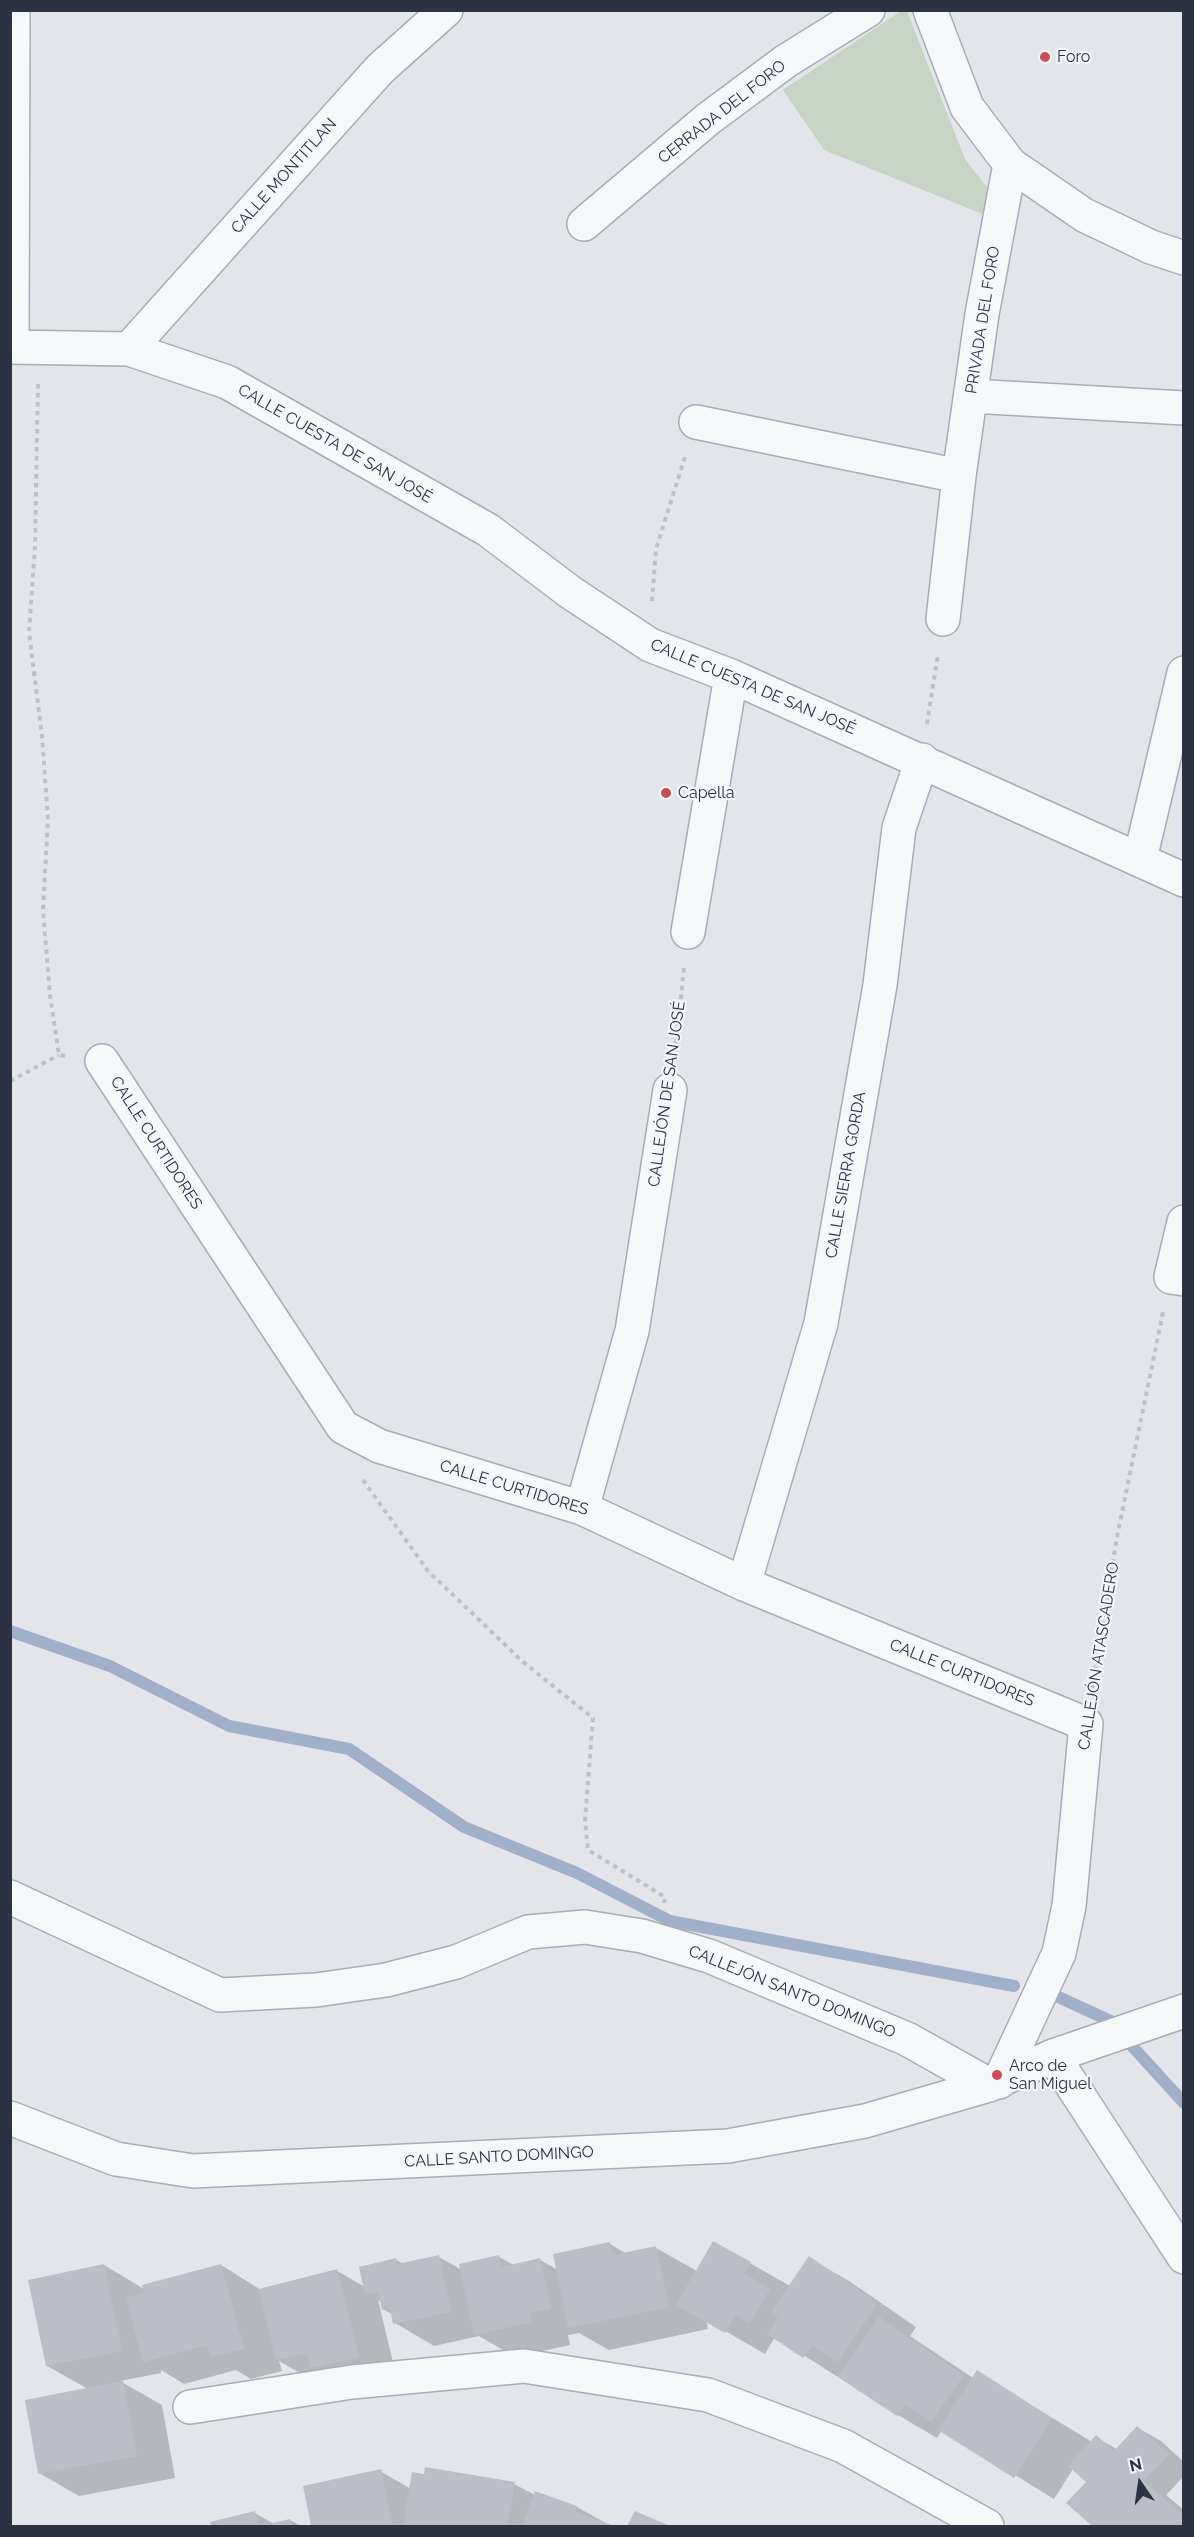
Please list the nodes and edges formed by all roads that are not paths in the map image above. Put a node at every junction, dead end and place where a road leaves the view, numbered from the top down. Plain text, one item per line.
1 (14, 10) edge
2 (446, 10) edge
3 (868, 10) edge
4 (930, 10) edge
5 (1010, 164) junction
6 (584, 224) dead end
7 (1184, 258) edge
8 (20, 348) edge
9 (129, 349) junction
10 (971, 396) junction
11 (1184, 408) edge
12 (696, 422) road end
13 (959, 476) junction
14 (944, 619) road end
15 (1184, 673) edge
16 (731, 676) junction
17 (922, 760) junction
18 (1140, 859) junction
19 (1184, 880) edge
20 (688, 932) road end
21 (102, 1061) road end
22 (670, 1090) road end
23 (1184, 1222) edge
24 (1177, 1278) edge
25 (582, 1508) junction
26 (744, 1584) junction
27 (1086, 1724) joint
28 (10, 1897) edge
29 (1184, 2011) edge
30 (1053, 2056) junction
31 (994, 2083) junction
32 (10, 2118) edge
33 (1184, 2257) edge
34 (190, 2407) dead end
35 (987, 2526) edge

1 - 8 street
2 - 9 street, CALLE MONTITLAN
3 - 6 street, CERRADA DEL FORO
4 - 5 street
5 - 7 street
5 - 10 street, PRIVADA DEL FORO
8 - 9 street, CALLE CUESTA DE SAN JOSÉ
9 - 16 street, CALLE CUESTA DE SAN JOSÉ
10 - 11 street
10 - 13 street, PRIVADA DEL FORO
12 - 13 street
13 - 14 street, PRIVADA DEL FORO
15 - 18 street
16 - 17 street, CALLE CUESTA DE SAN JOSÉ
16 - 20 street
17 - 18 street, CALLE CUESTA DE SAN JOSÉ
17 - 26 street, CALLE SIERRA GORDA
18 - 19 street, CALLE CUESTA DE SAN JOSÉ
21 - 25 street, CALLE CURTIDORES
22 - 25 street, CALLEJÓN DE SAN JOSÉ
23 - 24 street
25 - 26 street, CALLE CURTIDORES
26 - 27 street, CALLE CURTIDORES
27 - 31 street, CALLEJÓN ATASCADERO
28 - 31 street, CALLEJÓN SANTO DOMINGO
29 - 30 street
30 - 31 street
30 - 33 street
31 - 32 street, CALLE SANTO DOMINGO
34 - 35 street

